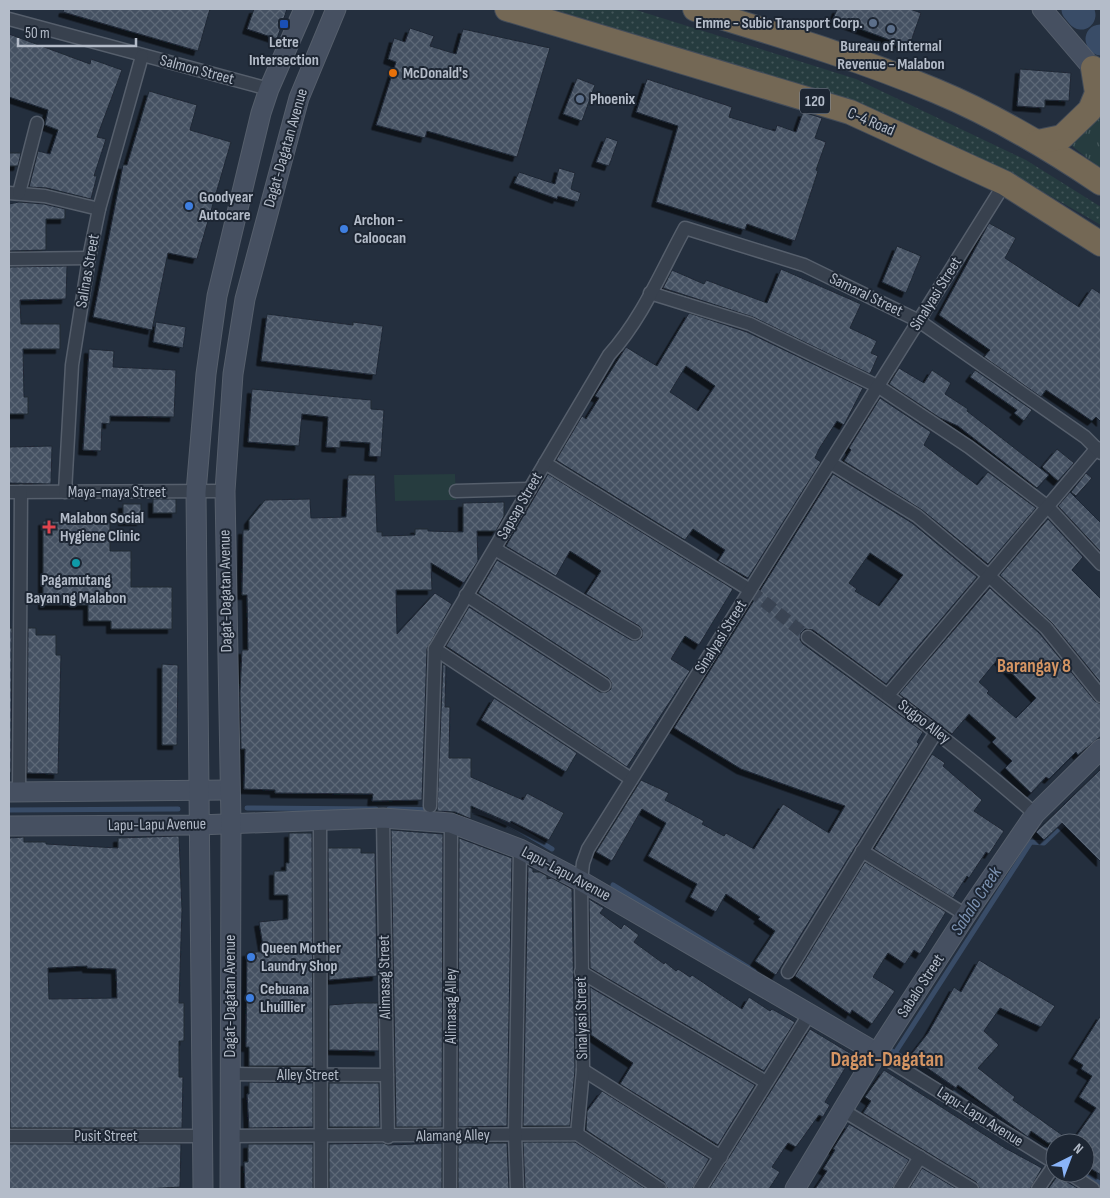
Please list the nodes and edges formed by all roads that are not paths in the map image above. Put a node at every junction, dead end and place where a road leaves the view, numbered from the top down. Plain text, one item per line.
1 (304, 9) edge
2 (336, 9) edge
3 (507, 9) edge
4 (695, 9) edge
5 (1042, 9) edge
6 (9, 19) edge
7 (142, 56) junction
8 (1097, 73) edge
9 (269, 89) junction
10 (37, 124) dead end
11 (1038, 142) junction
12 (1005, 182) junction
13 (1101, 183) edge
14 (14, 193) edge
15 (99, 209) junction
16 (685, 228) joint
17 (1101, 244) edge
18 (89, 258) junction
19 (9, 259) edge
20 (650, 293) junction
21 (920, 321) junction
22 (879, 387) junction
23 (1099, 450) edge
24 (545, 463) junction
25 (831, 463) junction
26 (530, 489) junction
27 (225, 491) junction
28 (456, 491) dead end
29 (15, 492) edge
30 (65, 492) junction
31 (196, 492) junction
32 (1048, 508) junction
33 (495, 549) junction
34 (1101, 564) edge
35 (989, 576) junction
36 (750, 590) junction
37 (466, 595) junction
38 (635, 633) dead end
39 (808, 637) tunnel mouth
40 (435, 649) junction
41 (604, 685) dead end
42 (888, 695) junction
43 (1101, 696) edge
44 (936, 732) junction
45 (1101, 749) edge
46 (631, 779) junction
47 (198, 790) junction
48 (229, 790) junction
49 (14, 792) edge
50 (430, 806) dead end
51 (1035, 814) junction
52 (383, 818) junction
53 (320, 822) junction
54 (231, 823) junction
55 (451, 823) junction
56 (199, 825) junction
57 (9, 826) edge
58 (520, 849) junction
59 (862, 851) junction
60 (581, 880) junction
61 (966, 915) junction
62 (582, 972) junction
63 (788, 972) dead end
64 (810, 1013) junction
65 (877, 1053) junction
66 (583, 1070) junction
67 (229, 1074) junction
68 (386, 1075) junction
69 (322, 1076) junction
70 (766, 1082) junction
71 (844, 1111) junction
72 (515, 1134) junction
73 (577, 1134) junction
74 (9, 1136) edge
75 (204, 1136) junction
76 (229, 1136) junction
77 (322, 1136) junction
78 (451, 1136) junction
79 (388, 1137) junction
80 (720, 1157) junction
81 (920, 1157) junction
82 (1045, 1157) edge
83 (1045, 1178) edge
84 (203, 1189) edge
85 (230, 1189) edge
86 (321, 1189) edge
87 (450, 1189) edge
88 (517, 1189) edge
89 (660, 1189) edge
90 (700, 1189) edge
91 (795, 1189) edge
92 (900, 1189) edge
93 (972, 1189) edge
94 (1038, 1189) edge

1 - 9 main road, Dagat-Dagatan Avenue
2 - 27 main road, Dagat-Dagatan Avenue
3 - 12 highway, C-4 Road / 120
4 - 11 highway
5 - 8 main road
6 - 7 street, Salmon Street
7 - 9 street, Salmon Street
7 - 15 street, Salinas Street
8 - 11 highway
9 - 31 main road, Dagat-Dagatan Avenue
10 - 14 street
11 - 13 highway
12 - 17 highway, C-4 Road / 120
12 - 21 street, Sinalyasi Street
14 - 15 street
15 - 18 street, Salinas Street
16 - 20 street, Sapsap Street
16 - 21 street, Samaral Street
18 - 19 street
18 - 30 street, Salinas Street
20 - 22 street
20 - 24 street, Sapsap Street
21 - 22 street, Sinalyasi Street
21 - 23 street, Samaral Street
22 - 25 street, Sinalyasi Street
22 - 32 street
23 - 32 street
24 - 26 street, Sapsap Street
24 - 36 street
25 - 35 street
25 - 36 street, Sinalyasi Street
26 - 28 street
26 - 33 street, Sapsap Street
27 - 31 street, Maya-maya Street
27 - 48 main road, Dagat-Dagatan Avenue
29 - 30 street, Maya-maya Street
29 - 49 street
30 - 31 street, Maya-maya Street
31 - 47 main road, Dagat-Dagatan Avenue
32 - 34 street
32 - 35 street
33 - 37 street, Sapsap Street
33 - 38 street
35 - 42 street
35 - 43 street
36 - 46 street, Sinalyasi Street
37 - 40 street, Sapsap Street
37 - 41 street
39 - 42 street, Sugpo Alley
40 - 46 street
40 - 50 street, Sapsap Street
42 - 44 street, Sugpo Alley
44 - 51 street, Sugpo Alley
44 - 59 street
45 - 51 main road, Sabalo Street
46 - 60 street, Sinalyasi Street
47 - 48 main road
47 - 49 main road
47 - 56 main road, Dagat-Dagatan Avenue
48 - 54 main road, Dagat-Dagatan Avenue
51 - 61 main road, Sabalo Street
52 - 53 main road, Lapu-Lapu Avenue
52 - 55 main road, Lapu-Lapu Avenue
52 - 68 street, Alimasag Street
53 - 54 main road, Lapu-Lapu Avenue
53 - 69 street
54 - 56 main road, Lapu-Lapu Avenue
54 - 67 main road, Dagat-Dagatan Avenue
55 - 58 main road, Lapu-Lapu Avenue
55 - 78 street, Alimasag Alley
56 - 57 main road, Lapu-Lapu Avenue
56 - 75 main road, Dagat-Dagatan Avenue
58 - 60 main road, Lapu-Lapu Avenue
58 - 72 street
59 - 61 street
59 - 63 street
60 - 62 street, Sinalyasi Street
60 - 64 main road, Lapu-Lapu Avenue
61 - 65 main road, Sabalo Street
62 - 66 street, Sinalyasi Street
62 - 70 street
64 - 65 main road, Lapu-Lapu Avenue
64 - 70 street
65 - 71 main road, Sabalo Street
65 - 82 street, Lapu-Lapu Avenue
66 - 73 street, Sinalyasi Street
66 - 80 street
67 - 69 street, Alley Street
67 - 76 main road, Dagat-Dagatan Avenue
68 - 69 street, Alley Street
68 - 79 street, Alimasag Street
69 - 77 street
70 - 80 street
71 - 81 street
71 - 91 main road, Sabalo Street
72 - 73 street, Alamang Alley
72 - 78 street, Alamang Alley
72 - 88 street
73 - 89 street
74 - 75 street, Pusit Street
75 - 84 main road, Dagat-Dagatan Avenue
76 - 77 street, Alamang Alley
76 - 85 main road, Dagat-Dagatan Avenue
77 - 79 street, Alamang Alley
77 - 86 street
78 - 79 street, Alamang Alley
78 - 87 street, Alimasag Alley
80 - 90 street
81 - 92 street
81 - 93 street
83 - 94 street

